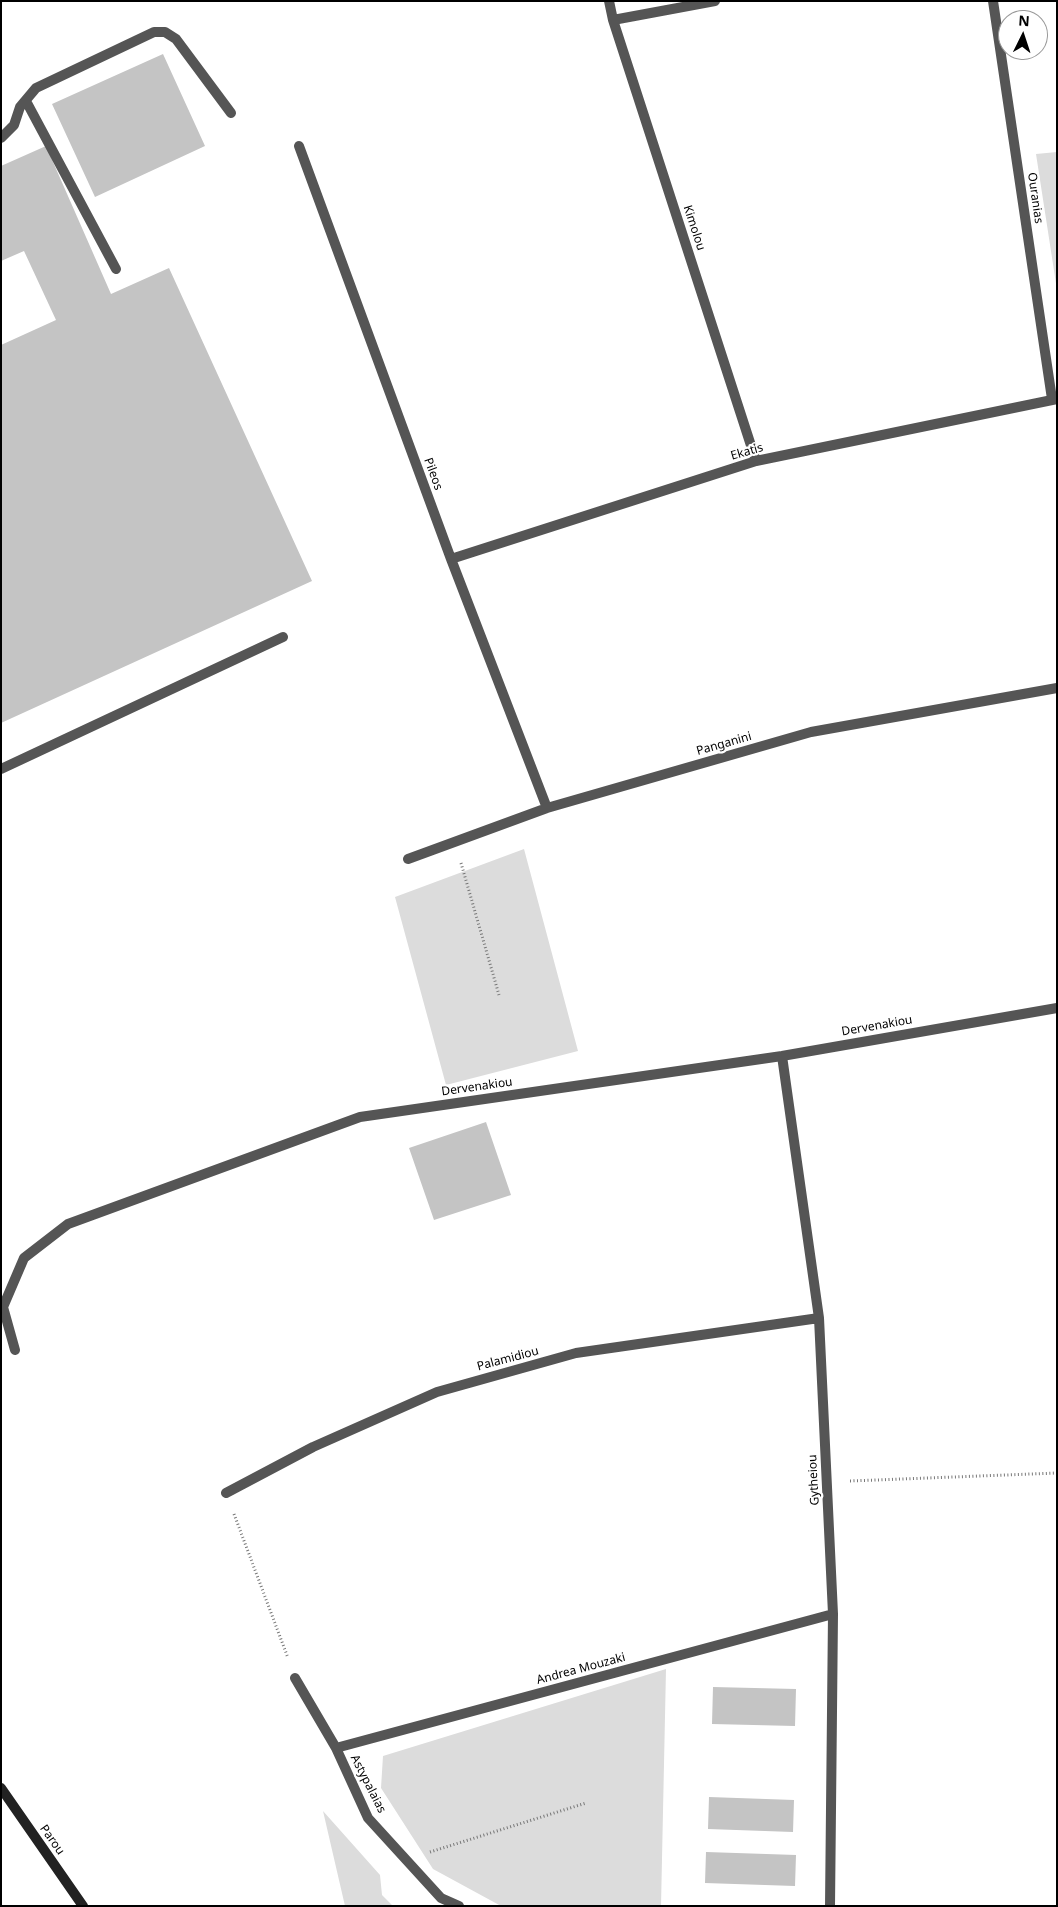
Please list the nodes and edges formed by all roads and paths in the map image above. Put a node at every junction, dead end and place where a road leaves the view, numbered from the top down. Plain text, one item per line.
1 (609, 1) edge
2 (715, 1) edge
3 (993, 1) edge
4 (613, 20) junction
5 (26, 100) junction
6 (231, 113) dead end
7 (1, 138) edge
8 (300, 146) dead end
9 (116, 270) dead end
10 (1054, 399) edge
11 (756, 461) junction
12 (451, 558) junction
13 (283, 637) dead end
14 (1057, 688) edge
15 (1, 769) edge
16 (547, 808) junction
17 (455, 842) junction
18 (408, 859) dead end
19 (499, 995) dead end
20 (1057, 1008) edge
21 (782, 1056) junction
22 (819, 1318) junction
23 (15, 1350) dead end
24 (1057, 1473) edge
25 (826, 1482) junction
26 (226, 1493) joint
27 (833, 1614) junction
28 (295, 1678) joint
29 (336, 1748) junction
30 (1, 1788) edge
31 (586, 1803) dead end
32 (406, 1859) junction
33 (82, 1906) edge
34 (459, 1906) edge
35 (830, 1906) edge

1 - 4 street, Kimolou
2 - 4 street
3 - 10 street, Ouranias
4 - 11 street, Kimolou
5 - 6 street
5 - 7 street
5 - 9 street
8 - 12 street, Pileos
10 - 11 street, Ekatis
11 - 12 street, Ekatis
12 - 16 street, Pileos
13 - 15 street
14 - 16 street, Panganini
16 - 17 street, Panganini
17 - 18 street, Panganini
17 - 19 path
20 - 21 street, Dervenakiou
21 - 22 street, Gytheiou
21 - 23 street, Dervenakiou
22 - 25 street, Gytheiou
22 - 26 street, Palamidiou
24 - 25 path
25 - 27 street, Gytheiou
26 - 28 path
27 - 29 street, Andrea Mouzaki
27 - 35 street, Gytheiou
28 - 29 street, Astypalaias
29 - 32 street, Astypalaias
30 - 33 street, Parou
31 - 32 path
32 - 34 street, Astypalaias

